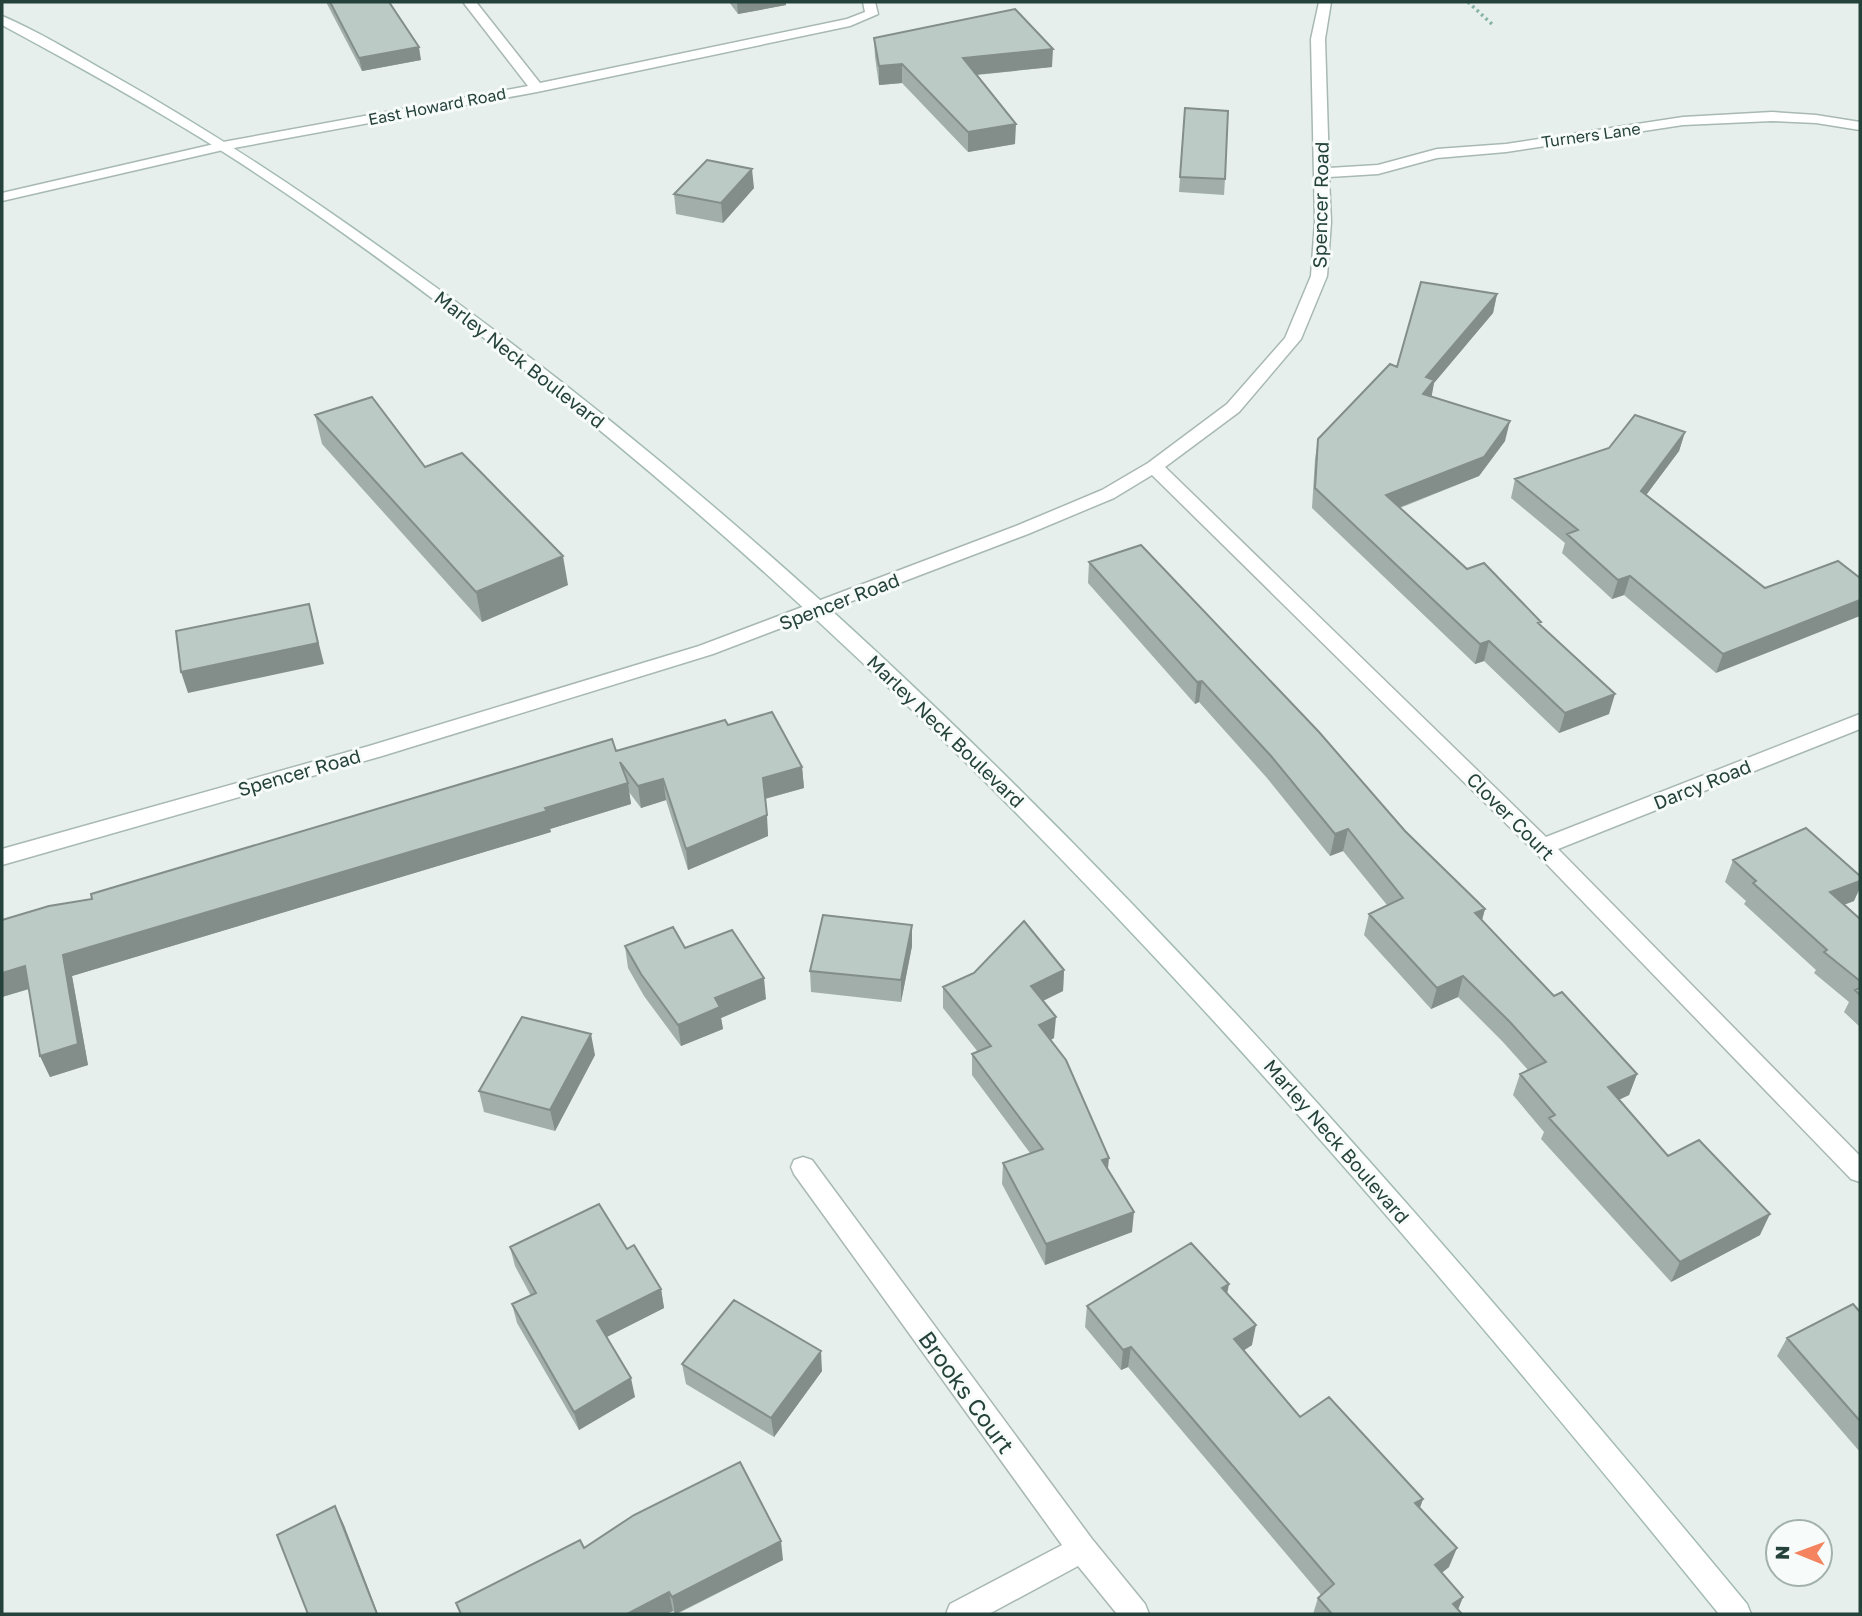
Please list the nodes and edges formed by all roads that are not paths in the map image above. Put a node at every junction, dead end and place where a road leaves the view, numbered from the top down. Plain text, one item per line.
1 (469, 2) edge
2 (1325, 2) edge
3 (870, 8) edge
4 (2, 20) edge
5 (537, 88) junction
6 (1860, 126) edge
7 (223, 146) junction
8 (1322, 173) junction
9 (2, 197) edge
10 (1154, 467) junction
11 (821, 608) junction
12 (1860, 721) edge
13 (1543, 847) junction
14 (2, 857) edge
15 (803, 1167) dead end
16 (1860, 1172) edge
17 (1082, 1549) junction
18 (960, 1614) edge
19 (1135, 1614) edge
20 (1737, 1614) edge

1 - 5 street
2 - 8 street, Spencer Road
3 - 5 street, East Howard Road
4 - 7 street, Marley Neck Boulevard
5 - 7 street, East Howard Road
6 - 8 street, Turners Lane
7 - 9 street, East Howard Road
7 - 11 street, Marley Neck Boulevard
8 - 10 street, Spencer Road
10 - 11 street, Spencer Road
10 - 13 street, Clover Court
11 - 14 street, Spencer Road
11 - 20 street, Marley Neck Boulevard
12 - 13 street, Darcy Road
13 - 16 street, Clover Court
15 - 17 street, Brooks Court
17 - 18 street
17 - 19 street, Brooks Court

